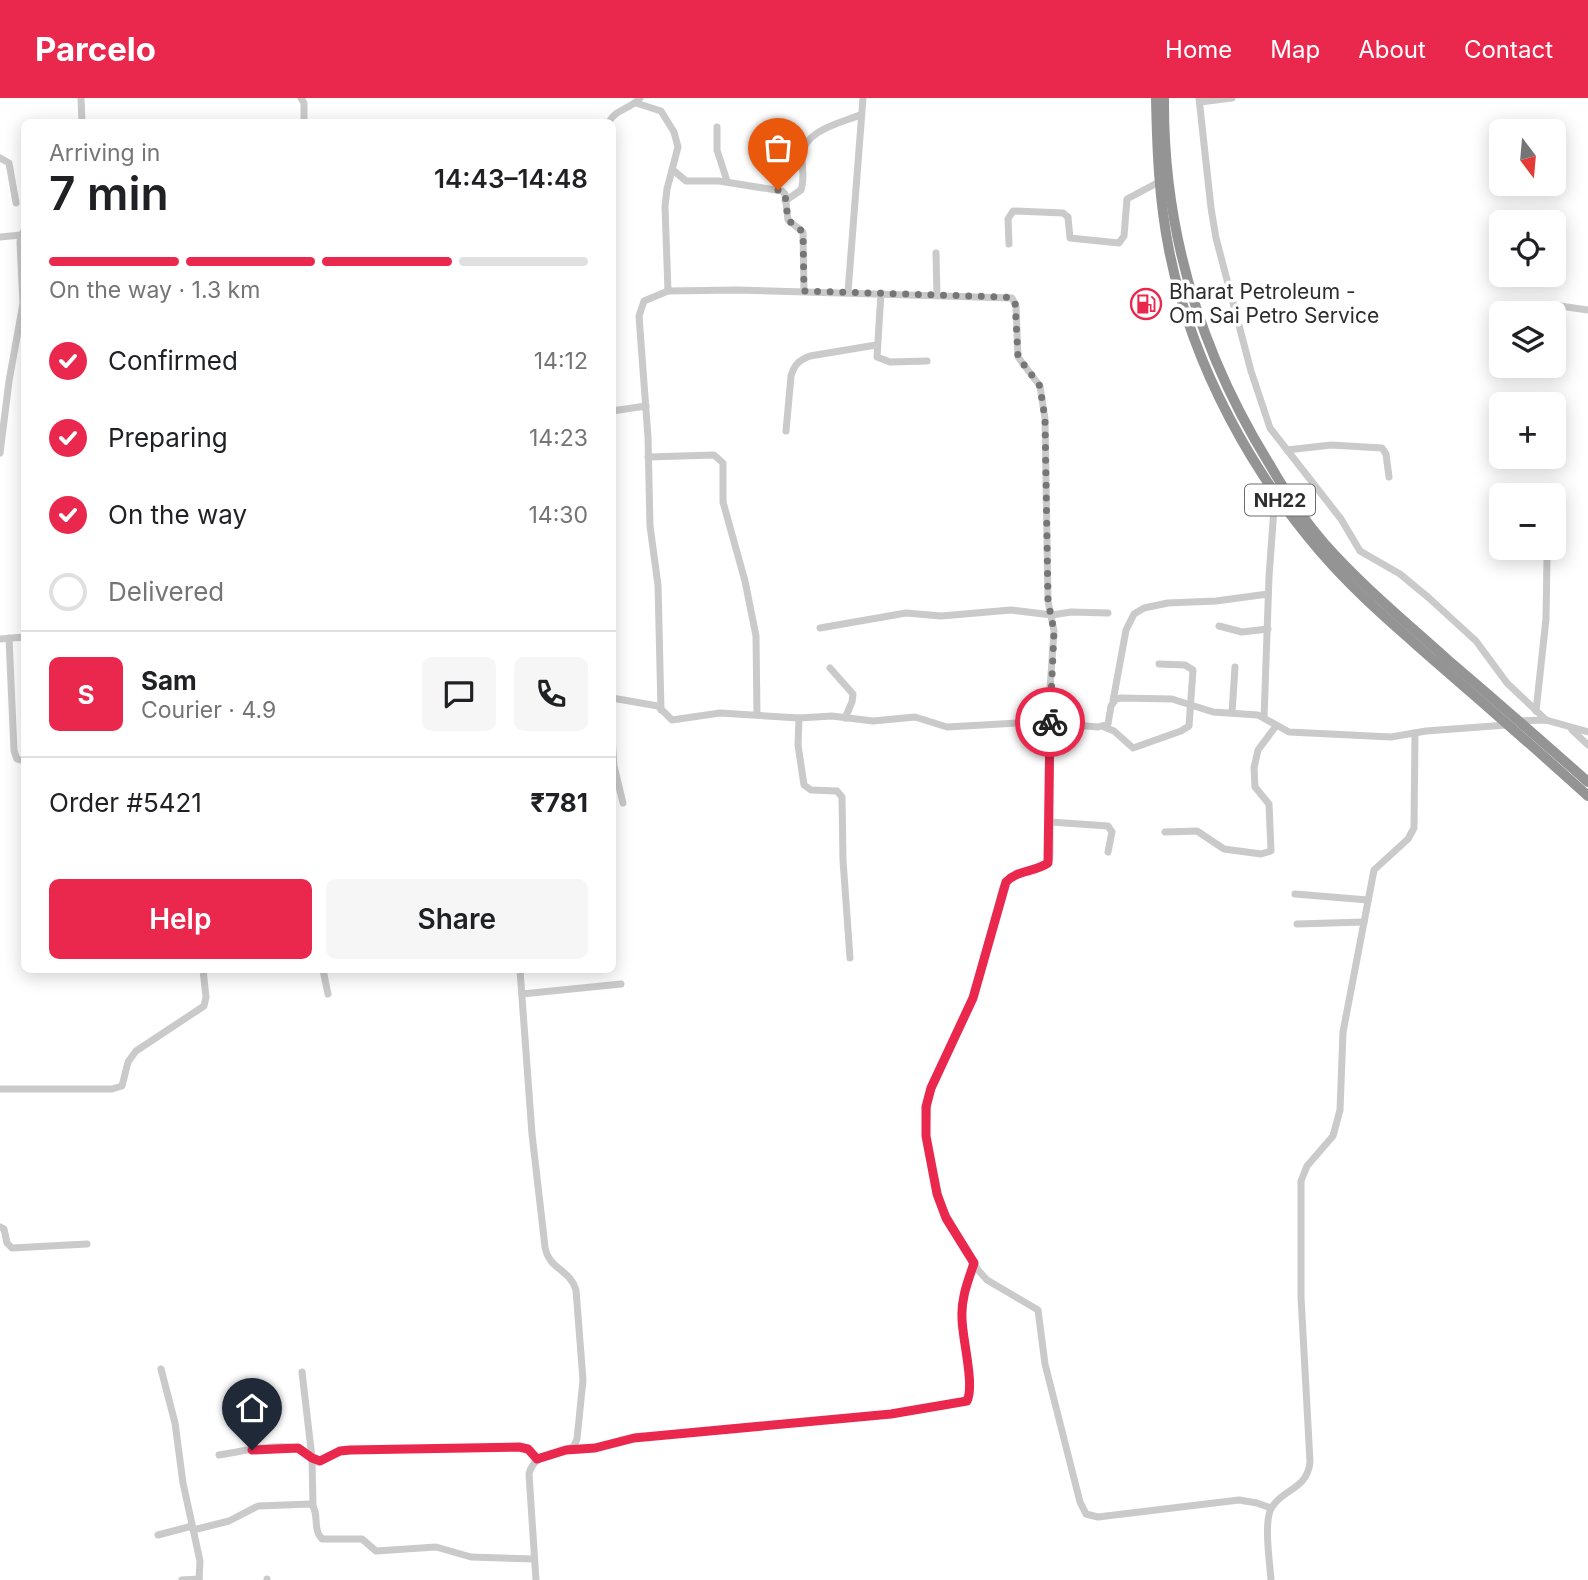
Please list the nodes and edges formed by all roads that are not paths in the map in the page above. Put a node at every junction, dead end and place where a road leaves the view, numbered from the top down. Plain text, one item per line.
1 (81, 98) edge
2 (301, 98) edge
3 (863, 98) edge
4 (1156, 98) edge
5 (1164, 98) edge
6 (1231, 98) edge
7 (1199, 100) edge
8 (638, 101) edge
9 (860, 116) junction
10 (82, 119) edge
11 (304, 119) edge
12 (611, 119) edge
13 (717, 127) dead end
14 (0, 158) edge
15 (673, 170) junction
16 (727, 181) junction
17 (1160, 182) junction
18 (785, 201) junction
19 (16, 203) dead end
20 (21, 233) edge
21 (0, 237) edge
22 (1009, 244) dead end
23 (936, 253) dead end
24 (668, 291) junction
25 (804, 291) junction
26 (848, 292) junction
27 (881, 293) junction
28 (937, 295) junction
29 (1566, 307) edge
30 (1588, 310) edge
31 (21, 311) edge
32 (877, 345) junction
33 (927, 361) dead end
34 (4, 380) edge
35 (646, 406) junction
36 (616, 410) edge
37 (786, 431) dead end
38 (1287, 450) junction
39 (0, 453) edge
40 (648, 457) junction
41 (1389, 477) dead end
42 (1275, 494) junction
43 (1547, 560) edge
44 (1268, 593) junction
45 (1108, 613) dead end
46 (1052, 615) junction
47 (1219, 626) dead end
48 (820, 628) dead end
49 (1268, 629) junction
50 (21, 637) edge
51 (9, 638) junction
52 (0, 639) edge
53 (1159, 664) dead end
54 (830, 667) dead end
55 (1235, 667) dead end
56 (616, 699) edge
57 (1113, 702) junction
58 (1192, 705) junction
59 (661, 710) junction
60 (1536, 711) junction
61 (1232, 713) junction
62 (757, 715) junction
63 (799, 718) junction
64 (845, 718) junction
65 (1264, 718) junction
66 (1546, 720) junction
67 (1050, 722) junction
68 (1513, 723) junction
69 (1276, 726) junction
70 (1104, 727) junction
71 (1569, 727) junction
72 (1588, 732) edge
73 (1415, 733) junction
74 (1588, 745) edge
75 (21, 760) edge
76 (616, 774) edge
77 (1588, 782) edge
78 (1588, 796) edge
79 (623, 803) dead end
80 (1050, 822) junction
81 (1165, 832) dead end
82 (1108, 852) dead end
83 (1295, 894) dead end
84 (1368, 900) junction
85 (1364, 922) junction
86 (1297, 923) dead end
87 (850, 958) dead end
88 (203, 973) edge
89 (324, 973) edge
90 (520, 973) edge
91 (621, 984) dead end
92 (328, 994) dead end
93 (522, 994) junction
94 (0, 1088) edge
95 (0, 1227) edge
96 (87, 1244) dead end
97 (974, 1263) junction
98 (161, 1369) dead end
99 (302, 1372) dead end
100 (238, 1388) dead end
101 (252, 1450) junction
102 (566, 1450) junction
103 (219, 1455) dead end
104 (312, 1458) junction
105 (537, 1459) junction
106 (313, 1506) junction
107 (1271, 1508) junction
108 (193, 1528) junction
109 (158, 1535) dead end
110 (534, 1559) junction
111 (182, 1580) edge
112 (199, 1580) edge
113 (536, 1580) edge
114 (1271, 1580) edge

1 - 10 street
2 - 11 street
3 - 9 street
4 - 17 highway, NH22
5 - 68 highway, NH22
6 - 7 street
7 - 38 street
8 - 12 street
8 - 15 street
9 - 18 street
9 - 26 street
13 - 16 street
14 - 19 street
15 - 16 street
15 - 24 street
16 - 18 street
17 - 22 street
17 - 42 highway, NH22
18 - 25 street
20 - 21 street
23 - 28 street
24 - 25 street
24 - 35 street
25 - 26 street
26 - 27 street
27 - 28 street
27 - 32 street
28 - 46 street
29 - 30 street
31 - 34 street
32 - 33 street
32 - 37 street
34 - 39 street
35 - 36 street
35 - 40 street
38 - 41 street
38 - 60 street
40 - 59 street
40 - 62 street
42 - 44 street
42 - 68 highway, NH22
43 - 60 street
44 - 49 street
44 - 57 street
45 - 46 street
46 - 48 street
46 - 67 street
47 - 49 street
49 - 65 street
50 - 51 street
51 - 52 street
51 - 75 street
53 - 58 street
54 - 64 street
55 - 61 street
56 - 59 street
57 - 58 street
57 - 70 street
58 - 61 street
58 - 70 street
59 - 62 street
60 - 66 street
61 - 65 street
62 - 63 street
63 - 64 street
63 - 87 street
64 - 67 street
65 - 69 street
66 - 68 street
66 - 71 street
67 - 70 street
67 - 80 street
68 - 73 street
68 - 77 highway, NH22
68 - 78 highway, NH22
69 - 73 street
69 - 81 street
71 - 72 street
71 - 74 street
73 - 84 street
76 - 79 street
80 - 82 street
80 - 97 street
83 - 84 street
84 - 85 street
85 - 86 street
85 - 107 street
88 - 94 street
89 - 92 street
90 - 93 street
91 - 93 street
93 - 102 street
95 - 96 street
97 - 102 street
97 - 107 street
98 - 108 street
99 - 104 street
100 - 101 street
101 - 103 street
101 - 104 street
102 - 105 street
104 - 105 street
104 - 106 street
105 - 110 street
106 - 108 street
106 - 110 street
107 - 114 street
108 - 109 street
108 - 112 street
110 - 113 street
111 - 112 street

